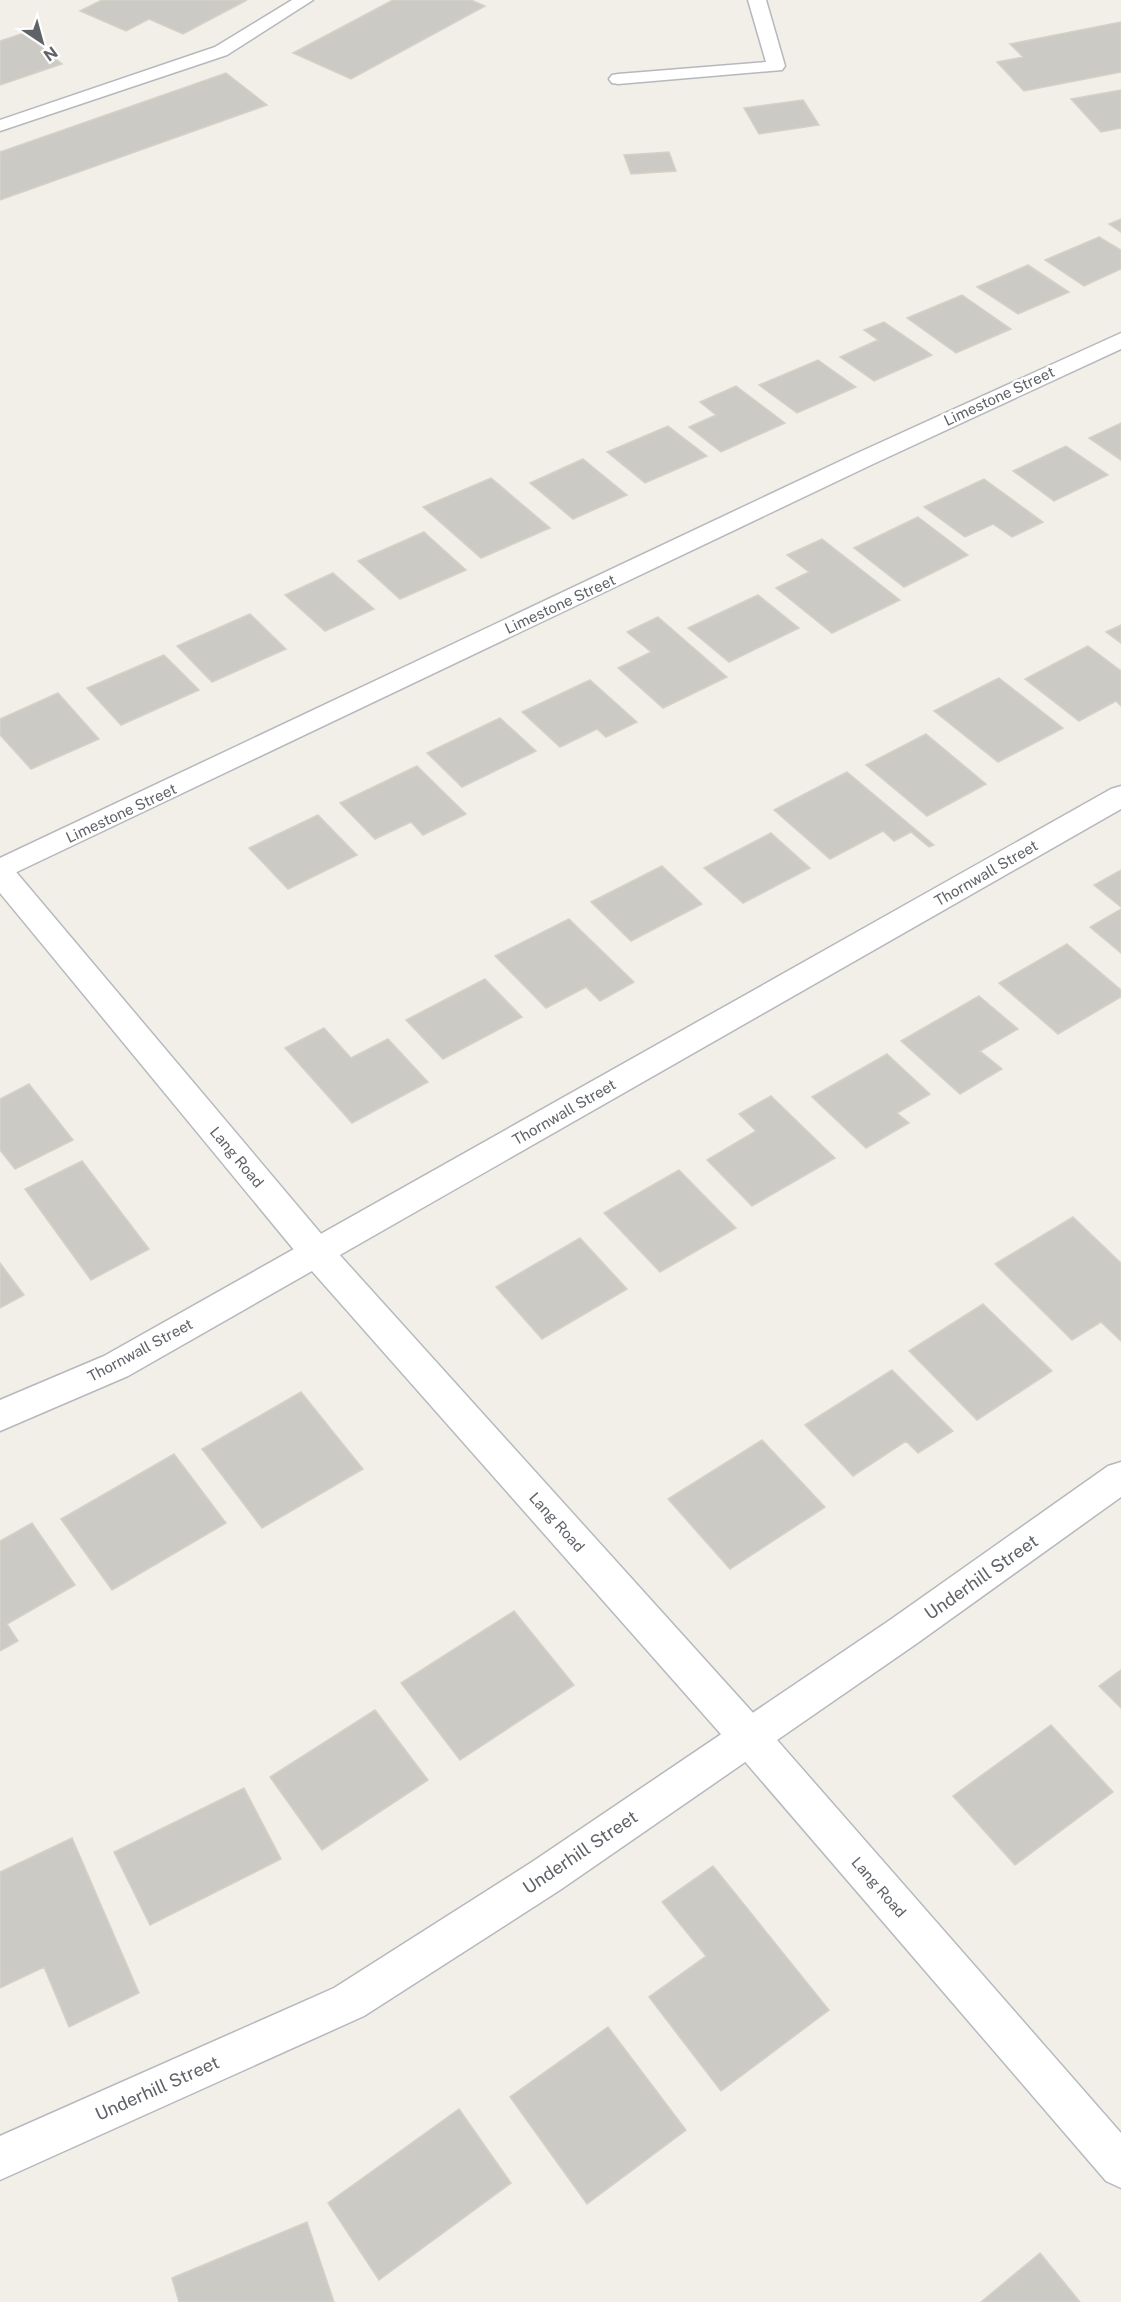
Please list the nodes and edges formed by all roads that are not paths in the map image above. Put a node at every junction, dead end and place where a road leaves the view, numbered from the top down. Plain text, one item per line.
1 (304, 0) edge
2 (757, 0) edge
3 (618, 79) dead end
4 (0, 126) edge
5 (1121, 340) edge
6 (1121, 796) edge
7 (0, 872) edge
8 (316, 1252) junction
9 (0, 1416) edge
10 (1121, 1478) edge
11 (749, 1737) junction
12 (0, 2158) edge
13 (1121, 2166) edge

1 - 4 lane
2 - 3 lane
5 - 7 street, Limestone Street
6 - 8 street, Thornwall Street
7 - 8 street, Lang Road
8 - 9 street, Thornwall Street
8 - 11 street, Lang Road
10 - 11 street, Underhill Street
11 - 12 street, Underhill Street
11 - 13 street, Lang Road

